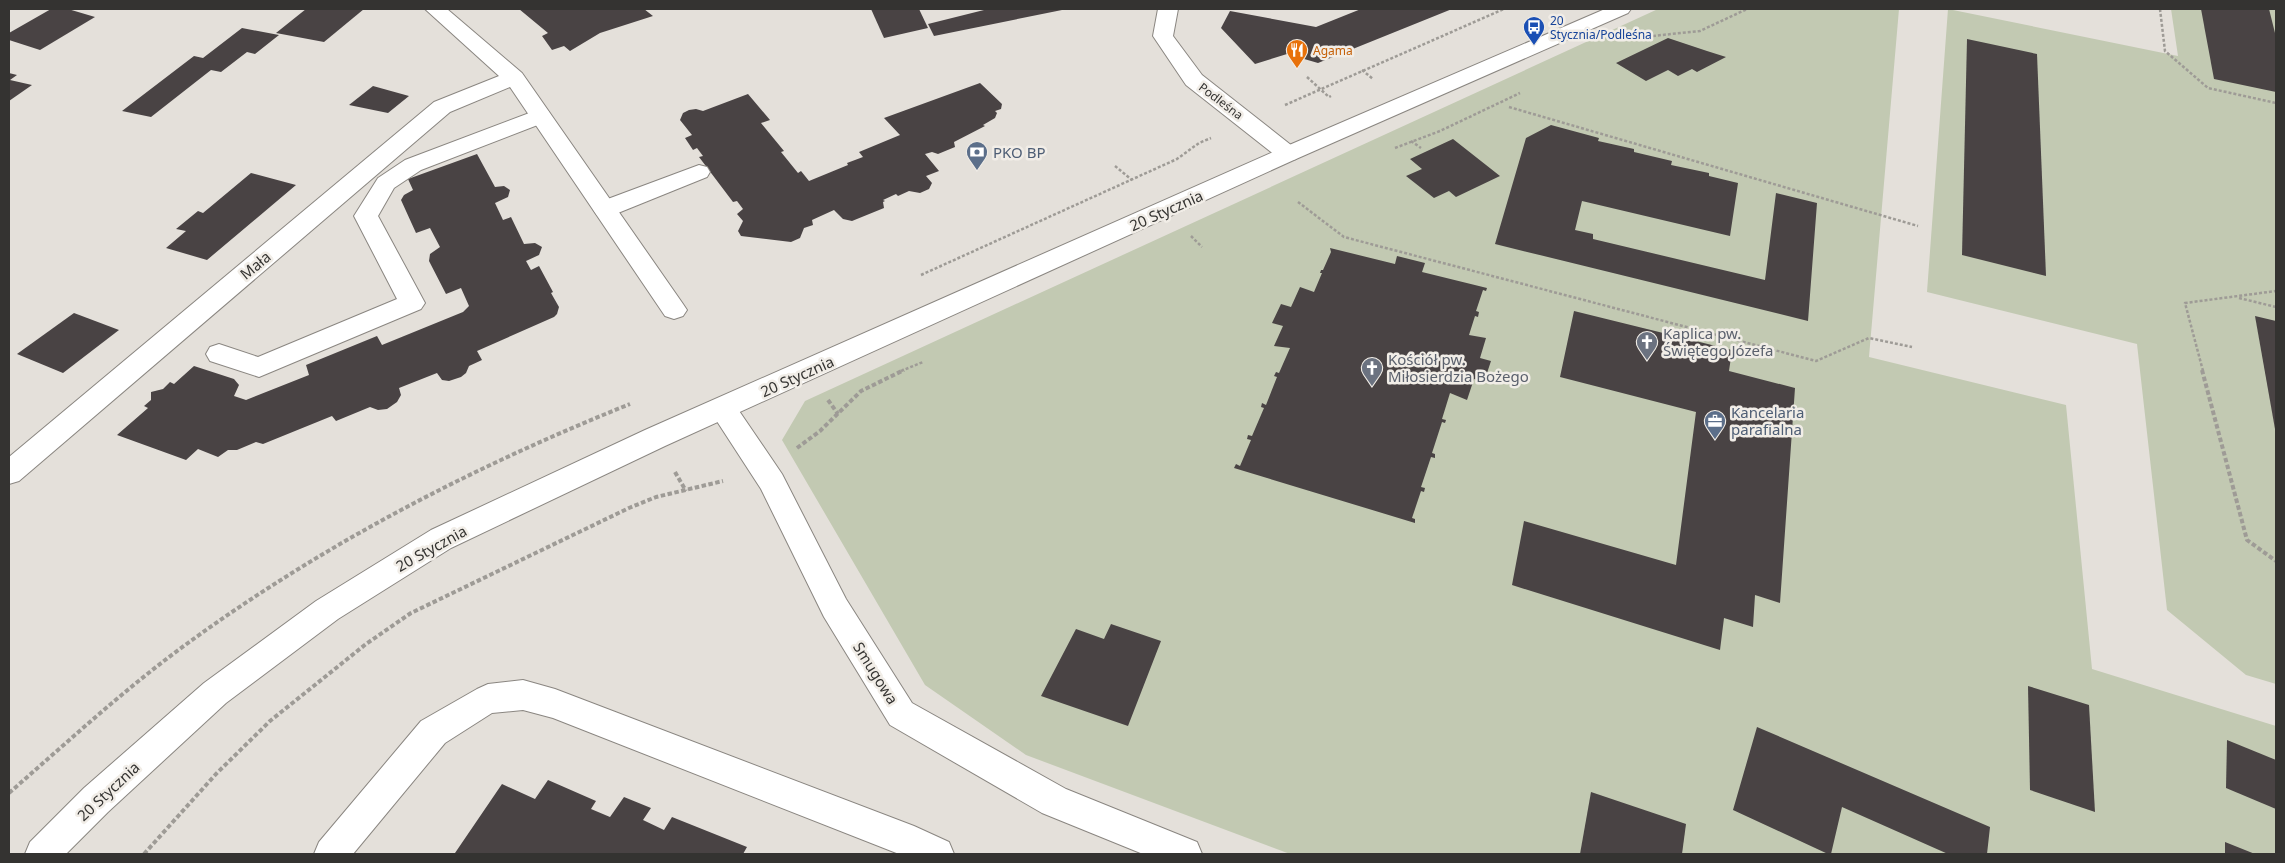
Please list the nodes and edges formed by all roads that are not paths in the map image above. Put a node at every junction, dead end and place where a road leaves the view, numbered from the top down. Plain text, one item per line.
1 (435, 9) edge
2 (1168, 9) edge
3 (1621, 9) edge
4 (514, 78) junction
5 (540, 116) junction
6 (1288, 154) junction
7 (699, 172) dead end
8 (605, 209) junction
9 (674, 310) dead end
10 (219, 354) dead end
11 (723, 408) junction
12 (9, 473) edge
13 (1150, 847) edge
14 (42, 854) edge
15 (331, 854) edge
16 (937, 854) edge
17 (1186, 854) edge

1 - 4 street
2 - 6 street, Podleśna
3 - 6 street, 20 Stycznia
4 - 5 street
4 - 12 street, Mała
5 - 8 street
5 - 10 street
6 - 11 street, 20 Stycznia
7 - 8 street
8 - 9 street
11 - 13 street, Smugowa
11 - 14 street, 20 Stycznia
13 - 17 street, Smugowa
15 - 16 street

